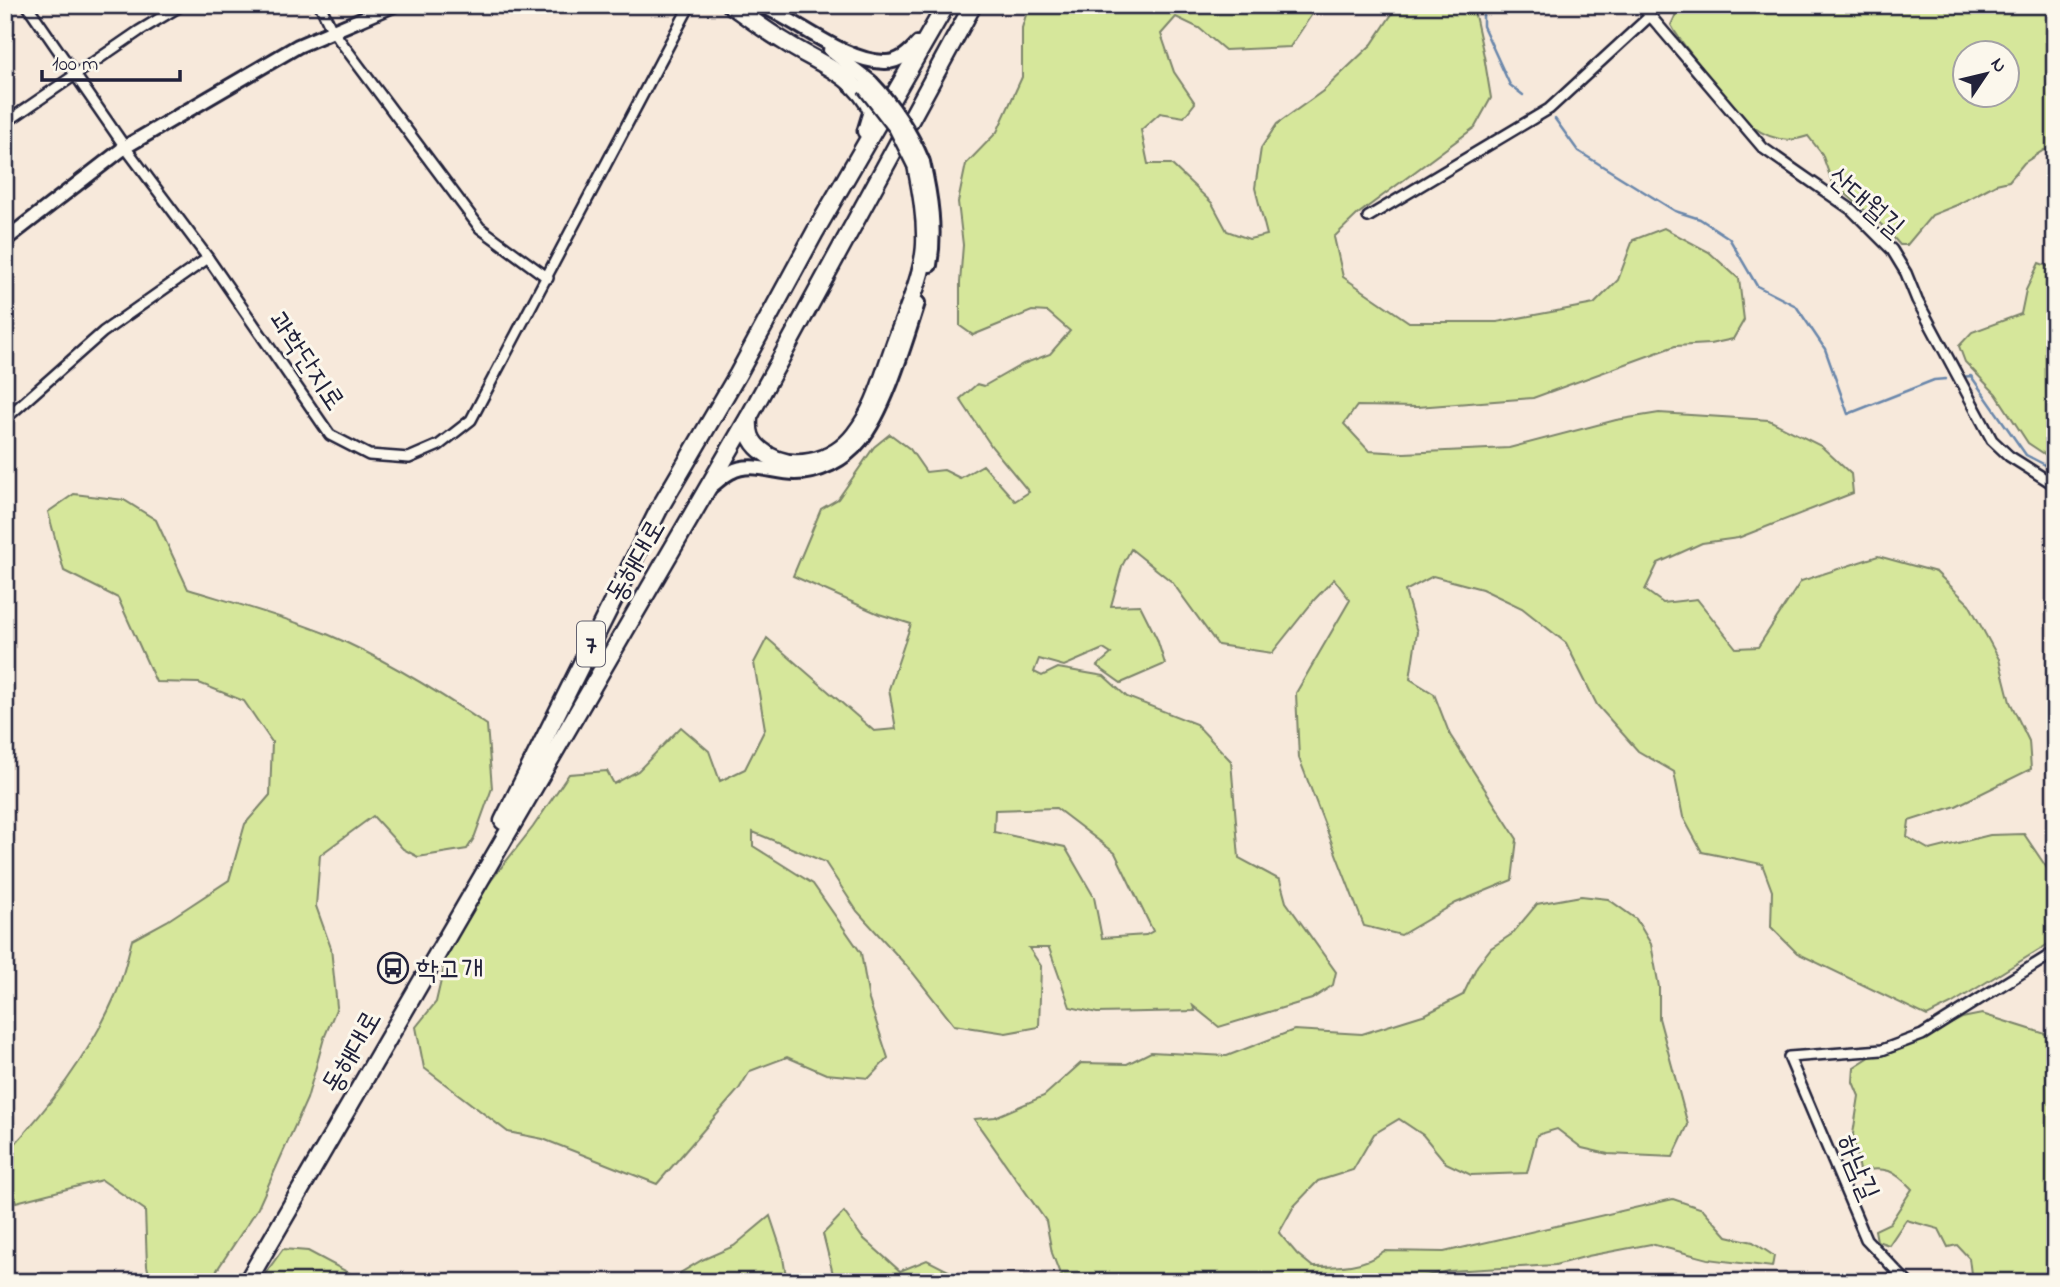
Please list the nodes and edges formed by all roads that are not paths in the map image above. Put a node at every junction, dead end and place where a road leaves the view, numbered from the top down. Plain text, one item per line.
1 (27, 5) edge
2 (182, 5) edge
3 (320, 5) edge
4 (394, 5) edge
5 (690, 5) edge
6 (731, 5) edge
7 (737, 5) edge
8 (748, 5) edge
9 (760, 5) edge
10 (945, 5) edge
11 (974, 5) edge
12 (1642, 5) edge
13 (1650, 16) junction
14 (332, 30) junction
15 (76, 73) junction
16 (869, 85) junction
17 (5, 123) edge
18 (125, 147) junction
19 (919, 163) junction
20 (1368, 217) dead end
21 (815, 232) junction
22 (5, 240) edge
23 (208, 258) junction
24 (548, 278) junction
25 (750, 415) junction
26 (5, 419) edge
27 (2055, 485) edge
28 (705, 491) junction
29 (2055, 952) edge
30 (236, 1282) edge
31 (247, 1282) edge
32 (1906, 1282) edge

1 - 15 street, 과학단지로
2 - 15 street
3 - 14 street
4 - 14 street
5 - 24 street, 과학단지로
6 - 21 highway
7 - 16 highway
8 - 16 street
9 - 10 street
10 - 21 highway, 동해대로 / 7
11 - 25 highway, 동해대로
12 - 13 street, 산대월길
13 - 20 street
13 - 27 street, 산대월길
14 - 18 street
14 - 24 street
15 - 17 street
15 - 18 street, 과학단지로
16 - 19 highway, bridge
18 - 22 street
18 - 23 street, 과학단지로
19 - 25 highway
19 - 28 street
21 - 30 highway, 동해대로 / 7
23 - 24 street, 과학단지로
23 - 26 street
25 - 28 highway, 동해대로
28 - 31 highway, 동해대로
29 - 32 street, 하남길

